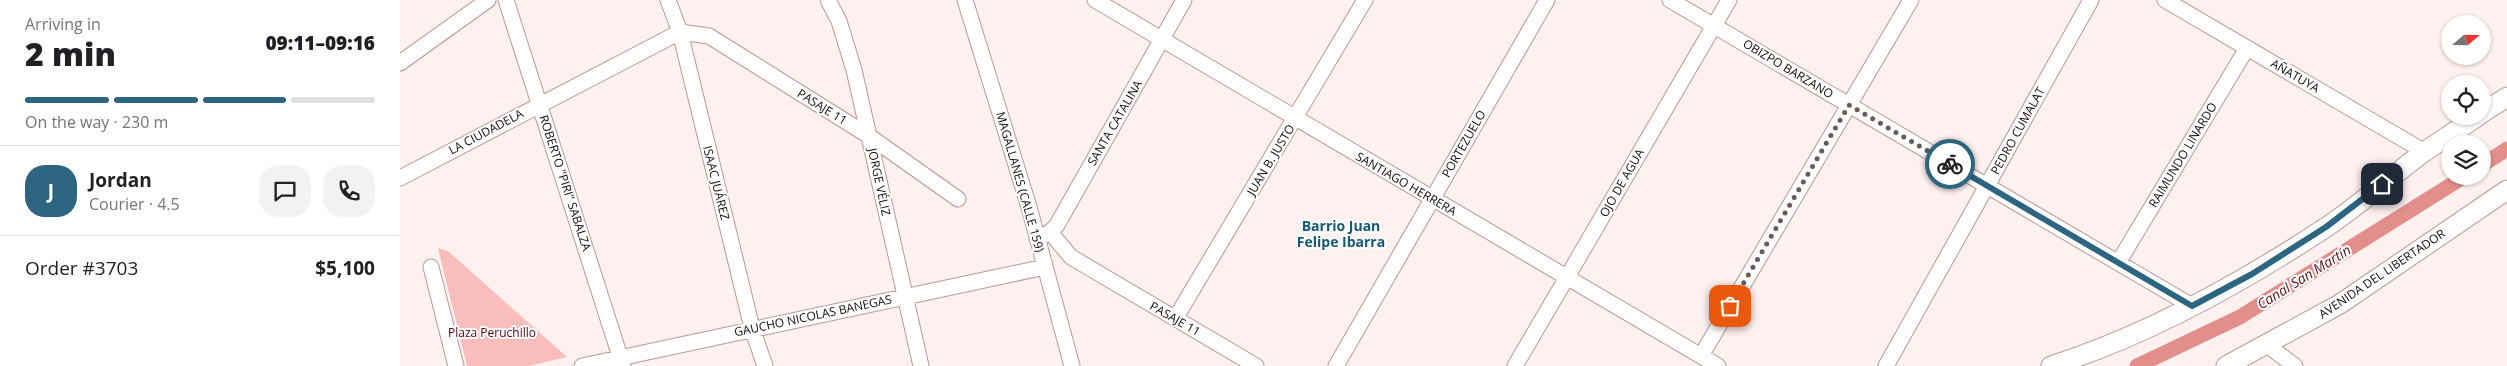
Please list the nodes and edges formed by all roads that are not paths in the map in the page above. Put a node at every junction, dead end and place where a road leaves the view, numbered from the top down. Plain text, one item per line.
1 (488, 0) edge
2 (506, 0) edge
3 (668, 0) edge
4 (828, 0) edge
5 (965, 0) edge
6 (1096, 0) edge
7 (1184, 0) edge
8 (1365, 0) edge
9 (1547, 0) edge
10 (1670, 0) edge
11 (1730, 0) edge
12 (1911, 0) edge
13 (2091, 0) edge
14 (2166, 0) edge
15 (1714, 26) junction
16 (680, 32) junction
17 (1162, 40) junction
18 (2247, 48) junction
19 (400, 63) edge
20 (2507, 97) edge
21 (539, 104) junction
22 (1849, 105) junction
23 (2491, 107) edge
24 (1296, 119) junction
25 (2465, 125) edge
26 (868, 136) junction
27 (2425, 152) junction
28 (400, 178) edge
29 (1987, 186) junction
30 (2505, 193) edge
31 (958, 199) dead end
32 (1432, 199) junction
33 (1044, 236) junction
34 (2118, 263) junction
35 (431, 267) dead end
36 (1045, 267) junction
37 (1567, 278) junction
38 (904, 297) junction
39 (2192, 306) junction
40 (1175, 320) junction
41 (752, 328) junction
42 (2267, 345) junction
43 (1700, 356) junction
44 (622, 362) edge
45 (456, 366) edge
46 (582, 366) edge
47 (765, 366) edge
48 (921, 366) edge
49 (1072, 366) edge
50 (1256, 366) edge
51 (1336, 366) edge
52 (1515, 366) edge
53 (1718, 366) edge
54 (1886, 366) edge
55 (2052, 366) edge
56 (2226, 366) edge
57 (2295, 366) edge

1 - 19 street
2 - 21 street, ROBERTO "PIRI" SABALZA
3 - 16 street, ISAAC JUÁREZ
4 - 26 street, JORGE VÉLIZ
5 - 33 street, MAGALLANES (CALLE 159)
6 - 17 street, SANTIAGO HERRERA
7 - 17 street, SANTA CATALINA
8 - 24 street, JUAN B. JUSTO
9 - 32 street, PORTEZUELO
10 - 15 street, OBIZPO BARZANO
11 - 15 street, OJO DE AGUA
12 - 22 street
13 - 29 street, PEDRO CUMALAT
14 - 18 street, AÑATUYA
15 - 22 street, OBIZPO BARZANO
15 - 37 street, OJO DE AGUA
16 - 21 street, LA CIUDADELA
16 - 26 street, PASAJE 11
16 - 41 street, ISAAC JUÁREZ
17 - 24 street, SANTIAGO HERRERA
17 - 33 street, SANTA CATALINA
18 - 27 street, AÑATUYA
18 - 34 street, RAIMUNDO LINARDO
20 - 23 street
21 - 28 street, LA CIUDADELA
21 - 44 street, ROBERTO "PIRI" SABALZA
22 - 29 street, OBIZPO BARZANO
22 - 43 street
24 - 32 street, SANTIAGO HERRERA
24 - 40 street, JUAN B. JUSTO
25 - 27 street
26 - 31 street, PASAJE 11
26 - 38 street, JORGE VÉLIZ
27 - 39 street
29 - 34 street, OBIZPO BARZANO
29 - 54 street, PEDRO CUMALAT
30 - 42 street, AVENIDA DEL LIBERTADOR
32 - 37 street, SANTIAGO HERRERA
32 - 51 street, PORTEZUELO
33 - 36 street, MAGALLANES (CALLE 159)
33 - 40 street, PASAJE 11
34 - 39 street, OBIZPO BARZANO
35 - 45 street
36 - 38 street, GAUCHO NICOLAS BANEGAS
36 - 49 street, MAGALLANES (CALLE 159)
37 - 43 street, SANTIAGO HERRERA
37 - 52 street, OJO DE AGUA
38 - 41 street, GAUCHO NICOLAS BANEGAS
38 - 48 street, JORGE VÉLIZ
39 - 55 street
40 - 50 street, PASAJE 11
41 - 44 street, GAUCHO NICOLAS BANEGAS
41 - 47 street, ISAAC JUÁREZ
42 - 56 street, AVENIDA DEL LIBERTADOR
42 - 57 street
43 - 53 street, SANTIAGO HERRERA
44 - 46 street, GAUCHO NICOLAS BANEGAS

